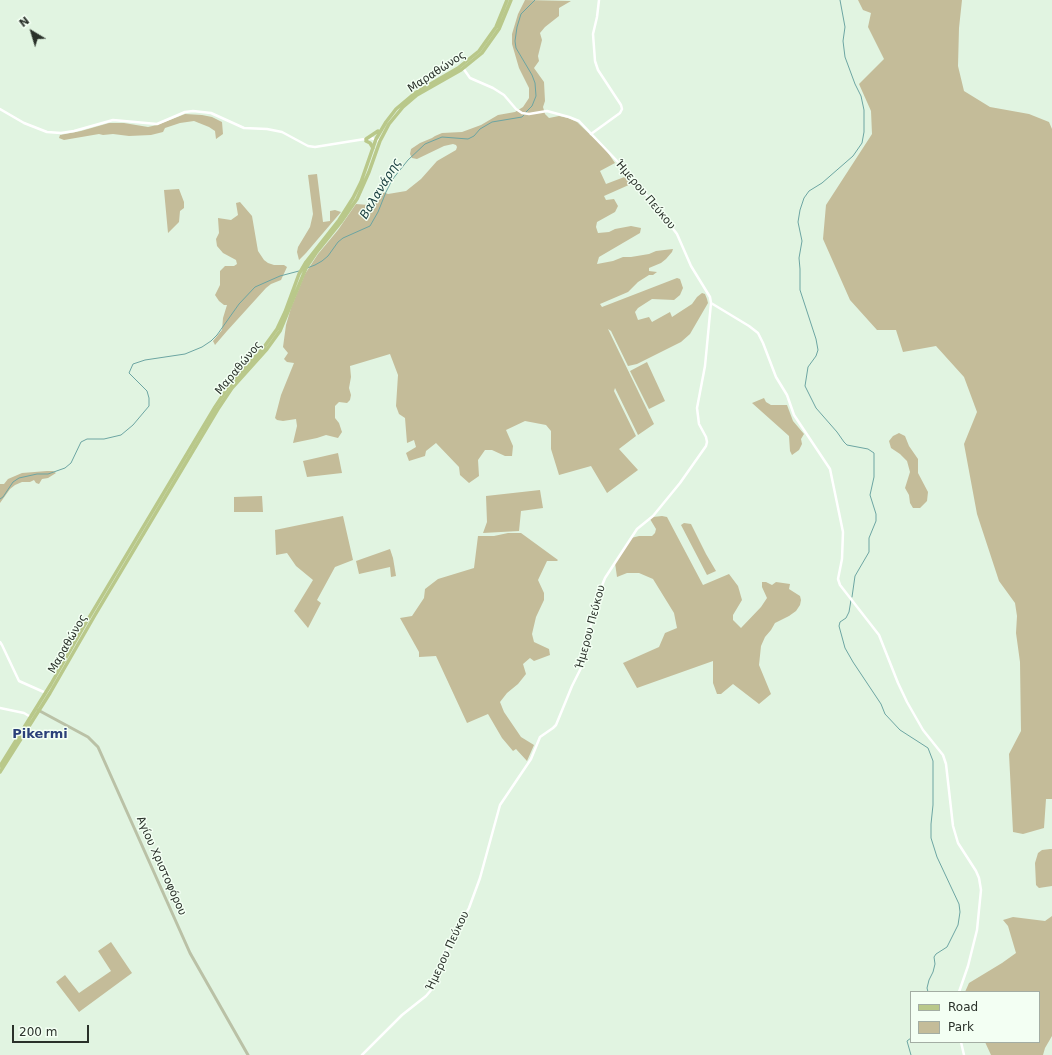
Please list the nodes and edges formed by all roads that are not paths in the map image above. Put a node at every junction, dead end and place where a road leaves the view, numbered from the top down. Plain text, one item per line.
1 (507, 0) edge
2 (511, 0) edge
3 (599, 0) edge
4 (464, 68) junction
5 (0, 109) edge
6 (382, 128) junction
7 (591, 134) junction
8 (365, 140) junction
9 (377, 142) junction
10 (372, 148) junction
11 (307, 262) junction
12 (711, 303) junction
13 (0, 642) edge
14 (47, 694) junction
15 (0, 708) edge
16 (38, 709) junction
17 (32, 719) junction
18 (0, 766) edge
19 (0, 772) edge
20 (959, 991) edge
21 (961, 1043) edge
22 (248, 1055) edge
23 (362, 1055) edge
24 (964, 1055) edge

1 - 6 main road, Μαραθώνος
2 - 4 main road, Μαραθώνος
3 - 7 street
4 - 7 street, Ήμερου Πεύκου
4 - 9 main road, Μαραθώνος
5 - 8 street
6 - 8 main road
6 - 9 main road, Μαραθώνος
7 - 12 street, Ήμερου Πεύκου
8 - 9 street
8 - 10 main road
9 - 10 main road, Μαραθώνος
9 - 11 main road, Μαραθώνος
10 - 11 main road, Μαραθώνος
11 - 14 main road, Μαραθώνος
12 - 20 street
12 - 23 street, Ήμερου Πεύκου
13 - 14 street
14 - 16 main road, Μαραθώνος
15 - 17 street
16 - 17 main road, Μαραθώνος
16 - 22 main road, Αγίου Χριστοφόρου
17 - 18 main road, Μαραθώνος
17 - 19 main road, Μαραθώνος
21 - 24 street

